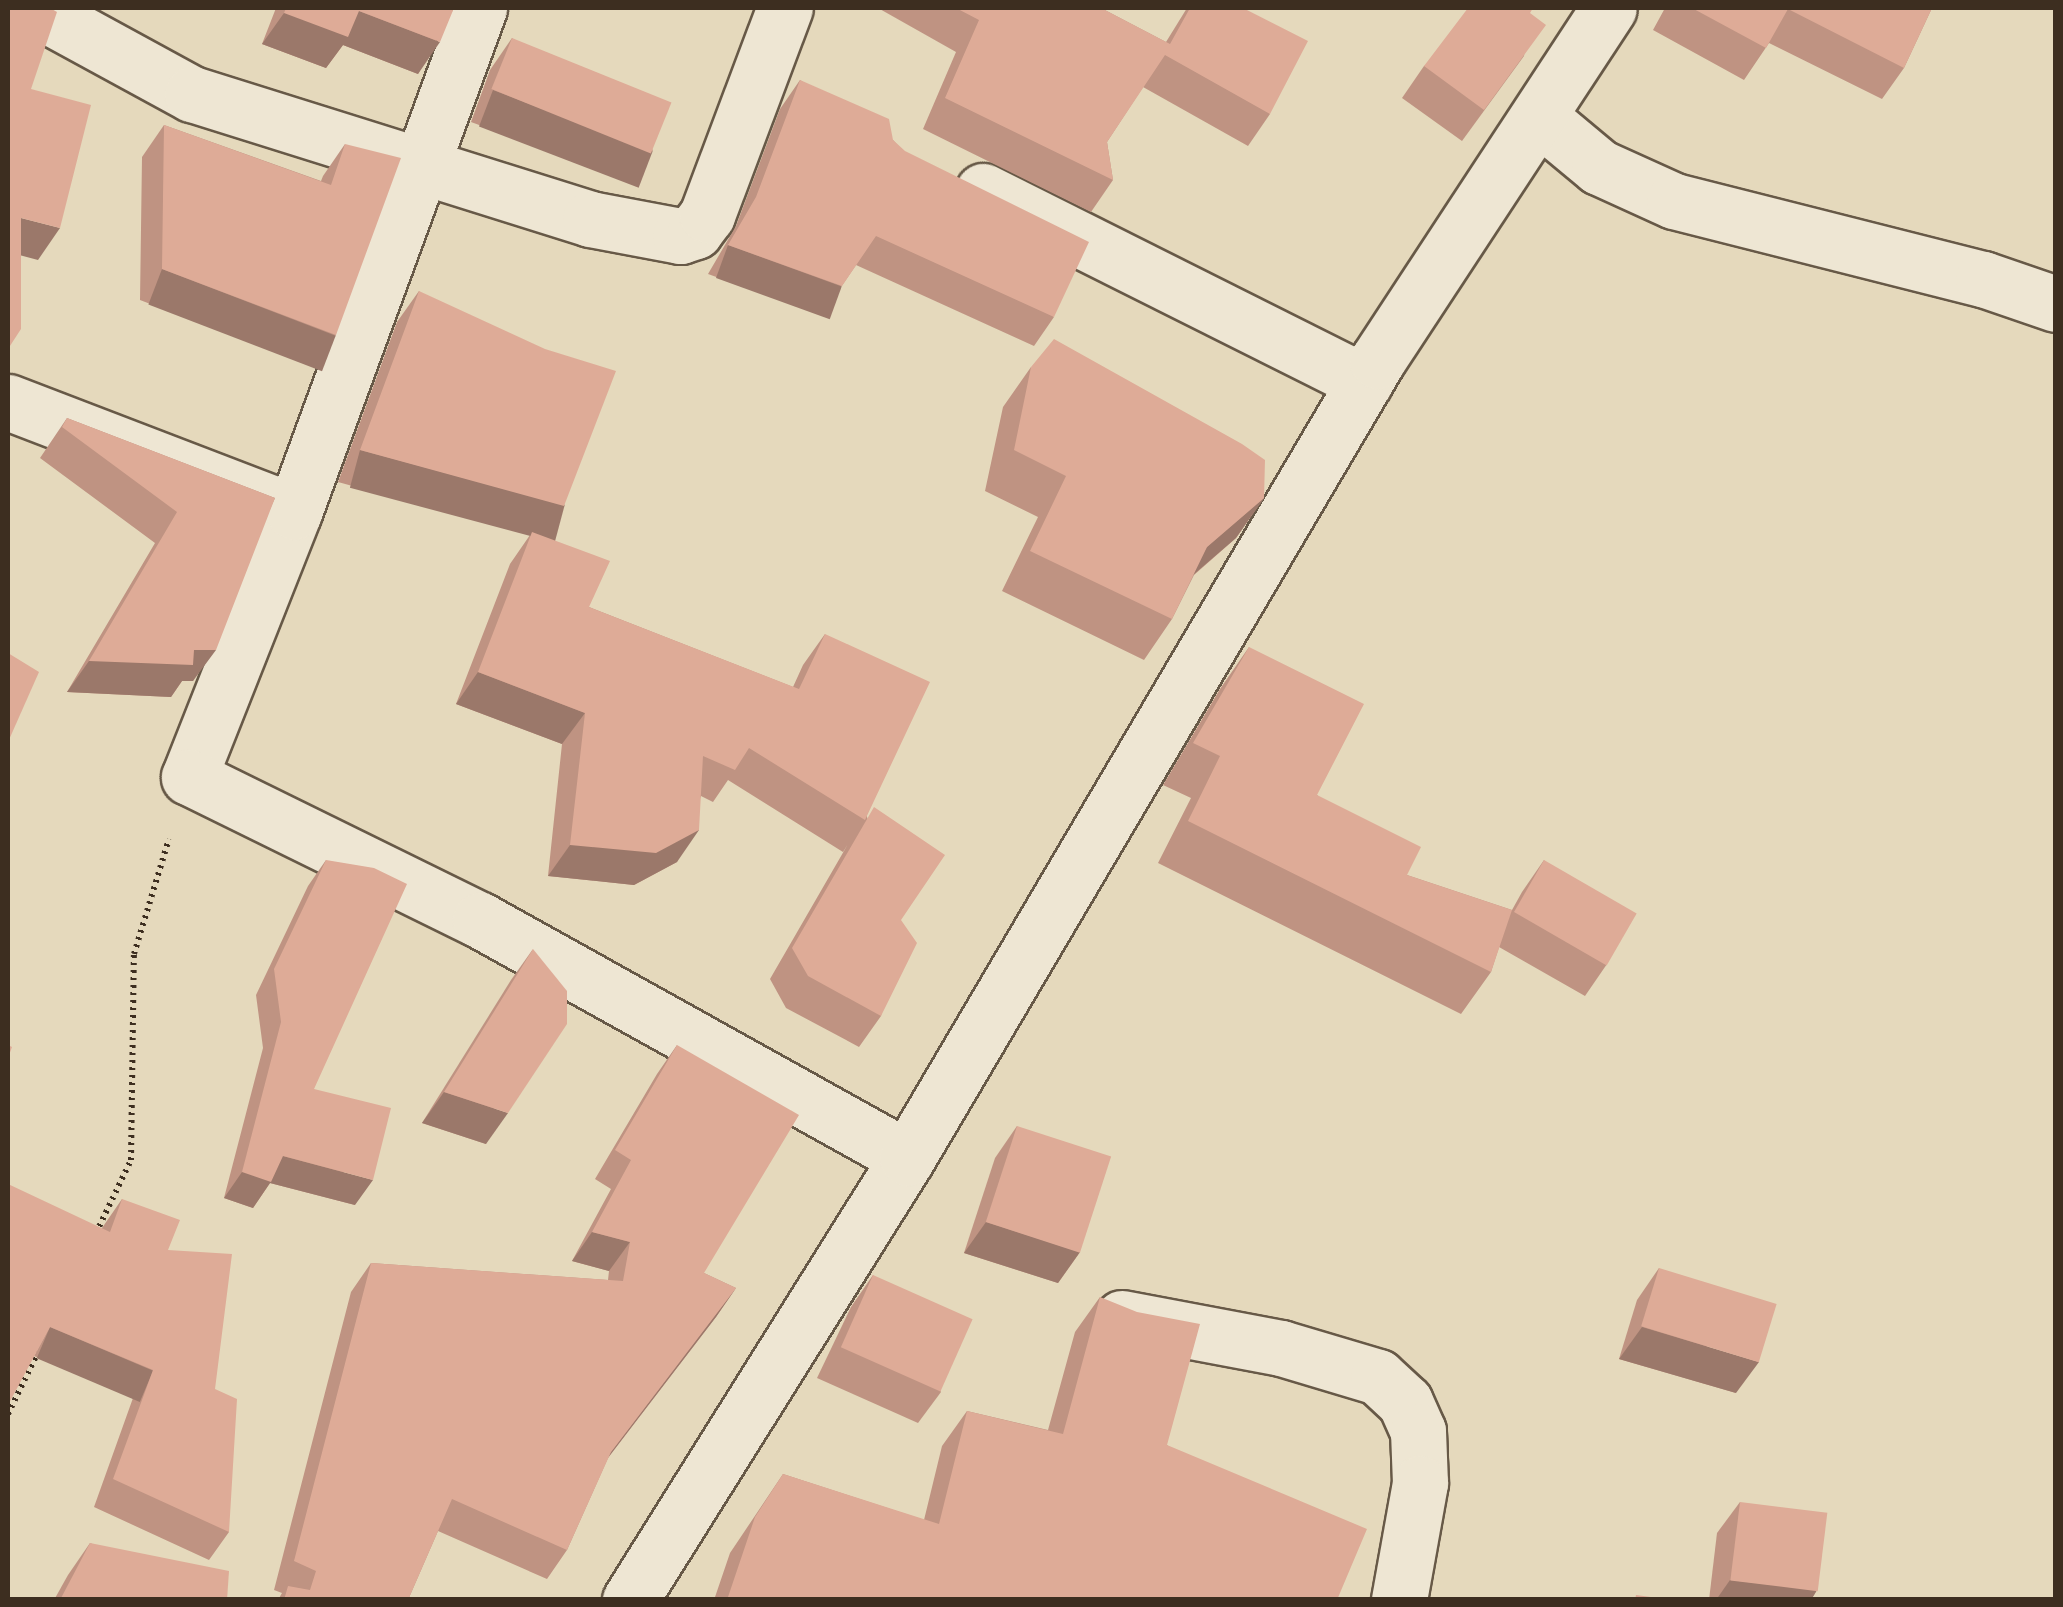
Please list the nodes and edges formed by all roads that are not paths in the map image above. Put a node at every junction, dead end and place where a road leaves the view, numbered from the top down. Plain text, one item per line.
1 (34, 8) edge
2 (480, 8) edge
3 (785, 8) edge
4 (1608, 8) edge
5 (1540, 117) junction
6 (422, 166) junction
7 (932, 167) edge
8 (2056, 304) edge
9 (1365, 382) junction
10 (8, 402) edge
11 (294, 512) junction
12 (906, 1158) junction
13 (1118, 1317) edge
14 (630, 1600) edge
15 (1399, 1600) edge

1 - 6 street
2 - 6 street
3 - 6 street
4 - 5 street
5 - 8 street
5 - 9 street
6 - 11 street
7 - 9 street
9 - 12 street
10 - 11 street
11 - 12 street
12 - 14 street
13 - 15 street

